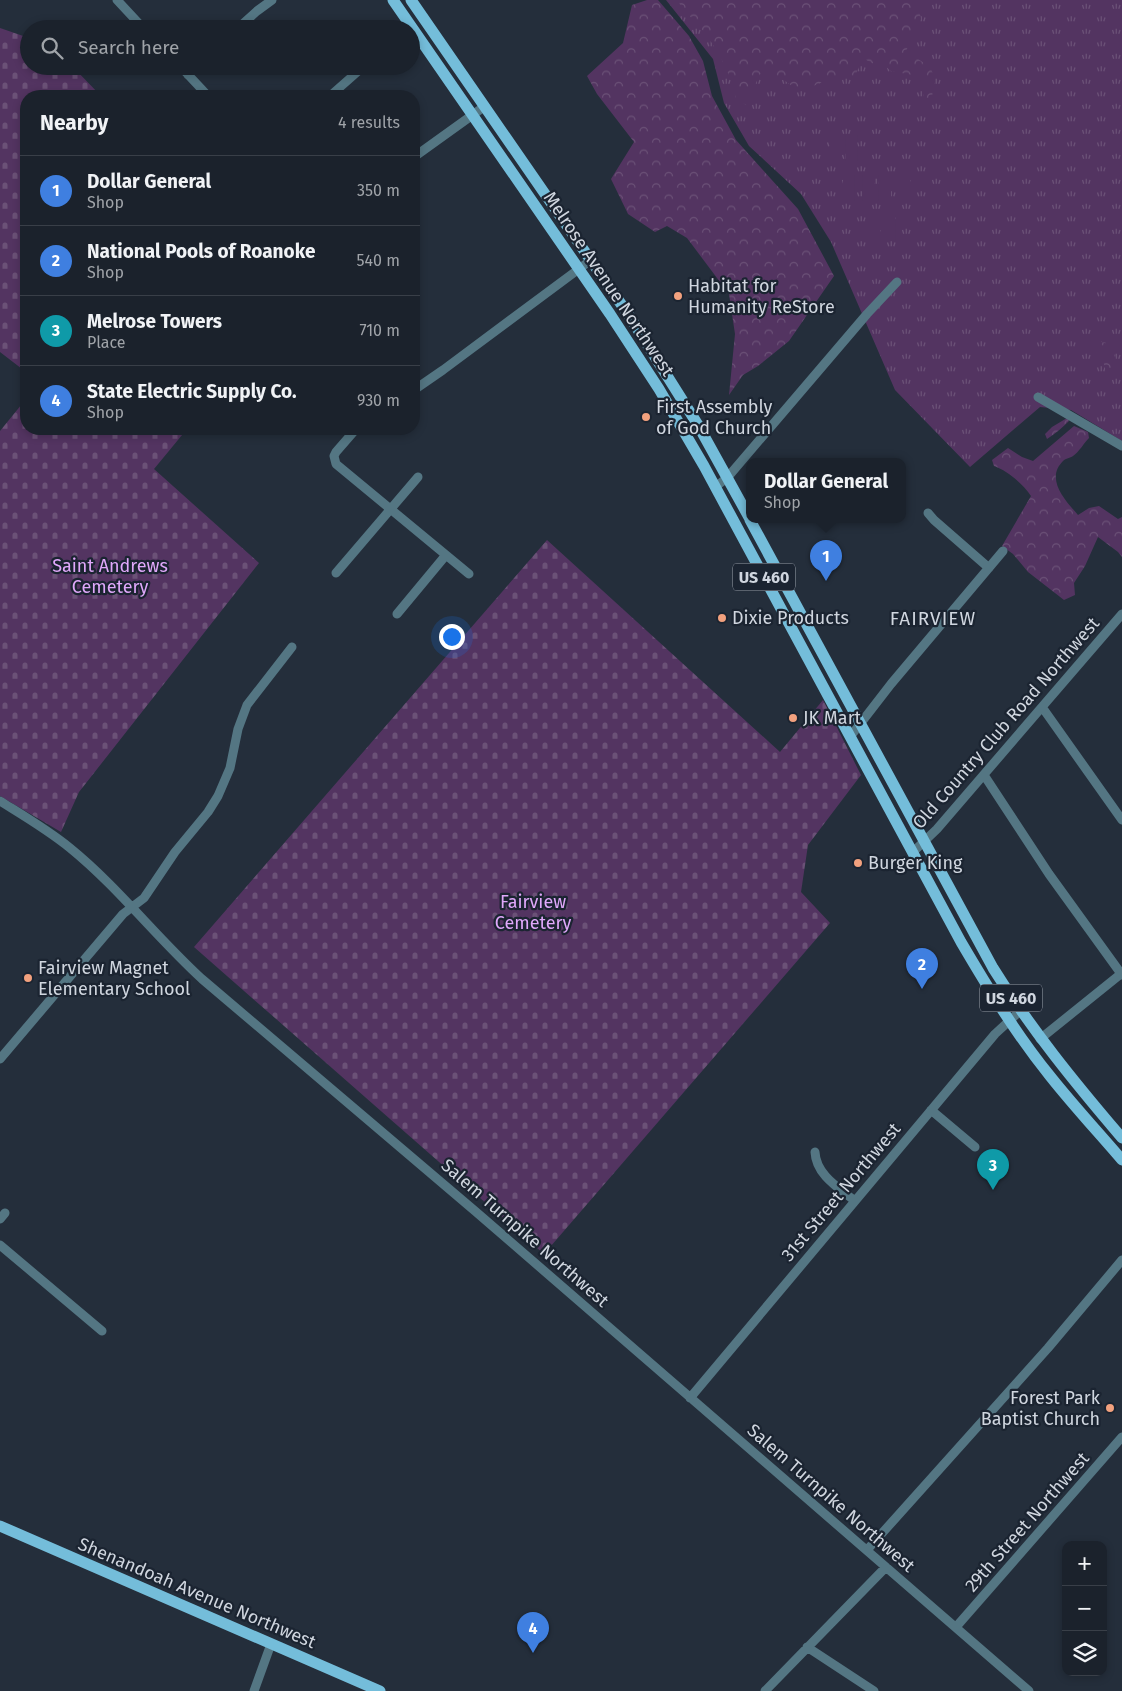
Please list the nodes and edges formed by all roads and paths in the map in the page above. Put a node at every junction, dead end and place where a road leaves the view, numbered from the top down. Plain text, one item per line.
1 (118, 0) edge
2 (393, 0) edge
3 (411, 0) edge
4 (270, 1) edge
5 (136, 20) edge
6 (248, 20) edge
7 (406, 20) edge
8 (426, 22) junction
9 (420, 25) edge
10 (420, 40) edge
11 (188, 75) edge
12 (354, 75) edge
13 (202, 90) edge
14 (337, 90) edge
15 (484, 106) junction
16 (472, 114) junction
17 (420, 153) edge
18 (591, 260) junction
19 (579, 269) junction
20 (897, 282) dead end
21 (420, 386) edge
22 (1038, 397) dead end
23 (351, 435) edge
24 (1122, 446) edge
25 (418, 476) dead end
26 (727, 478) junction
27 (716, 487) junction
28 (391, 510) junction
29 (746, 513) edge
30 (928, 513) dead end
31 (752, 523) edge
32 (1003, 551) dead end
33 (446, 556) junction
34 (989, 568) junction
35 (336, 573) dead end
36 (469, 574) dead end
37 (397, 614) dead end
38 (1122, 614) edge
39 (292, 647) dead end
40 (1042, 707) junction
41 (860, 723) junction
42 (850, 737) junction
43 (984, 775) junction
44 (0, 801) edge
45 (1122, 820) edge
46 (924, 842) junction
47 (913, 852) junction
48 (131, 908) junction
49 (1122, 974) edge
50 (1020, 1011) junction
51 (1009, 1020) junction
52 (1040, 1039) junction
53 (0, 1059) edge
54 (931, 1110) junction
55 (1122, 1138) edge
56 (976, 1147) dead end
57 (815, 1152) dead end
58 (1122, 1160) edge
59 (855, 1201) junction
60 (0, 1244) edge
61 (1122, 1260) edge
62 (102, 1331) dead end
63 (690, 1398) junction
64 (1122, 1437) edge
65 (0, 1526) edge
66 (867, 1550) junction
67 (886, 1567) junction
68 (956, 1628) junction
69 (271, 1644) junction
70 (807, 1647) junction
71 (254, 1691) edge
72 (380, 1691) edge
73 (765, 1691) edge
74 (874, 1691) edge
75 (1029, 1691) edge

1 - 5 street
2 - 7 main road, Melrose Avenue Northwest / US 460
3 - 8 main road, Melrose Avenue Northwest / US 460
4 - 6 street
8 - 9 street
8 - 15 main road, Melrose Avenue Northwest / US 460
10 - 16 main road, Melrose Avenue Northwest / US 460
11 - 13 street
12 - 14 street
15 - 16 street
15 - 18 main road, Melrose Avenue Northwest / US 460
16 - 17 street
16 - 19 main road, Melrose Avenue Northwest / US 460
18 - 19 street
18 - 26 main road, Melrose Avenue Northwest / US 460
19 - 21 street
19 - 27 main road, Melrose Avenue Northwest / US 460
20 - 26 street
22 - 24 street
23 - 28 street
25 - 28 street
26 - 27 street
26 - 29 main road, Melrose Avenue Northwest / US 460
27 - 42 main road, Melrose Avenue Northwest / US 460
28 - 33 street
28 - 35 street
30 - 34 street
31 - 41 main road, Melrose Avenue Northwest / US 460
32 - 34 street
33 - 36 street
33 - 37 street
34 - 41 street
38 - 40 street, Old Country Club Road Northwest
39 - 48 street
40 - 43 street, Old Country Club Road Northwest
40 - 45 street
41 - 42 street
41 - 46 main road, Melrose Avenue Northwest / US 460
42 - 47 main road, Melrose Avenue Northwest / US 460
43 - 46 street, Old Country Club Road Northwest
43 - 49 street
44 - 48 street, Salem Turnpike Northwest
46 - 47 street, Old Country Club Road Northwest
46 - 50 main road, Melrose Avenue Northwest / US 460
47 - 51 main road, Melrose Avenue Northwest / US 460
48 - 53 street
48 - 63 street, Salem Turnpike Northwest
49 - 52 street
50 - 51 street, 31st Street Northwest
50 - 52 main road, Melrose Avenue Northwest / US 460
51 - 54 street, 31st Street Northwest
51 - 58 main road, Melrose Avenue Northwest / US 460
52 - 55 main road, Melrose Avenue Northwest / US 460
54 - 56 street
54 - 59 street, 31st Street Northwest
57 - 59 street
59 - 63 street, 31st Street Northwest
60 - 62 street
61 - 66 street
63 - 66 street, Salem Turnpike Northwest
64 - 68 street, 29th Street Northwest
65 - 69 main road, Shenandoah Avenue Northwest
66 - 67 street, Salem Turnpike Northwest
67 - 68 street, Salem Turnpike Northwest
67 - 70 street
68 - 75 street, Salem Turnpike Northwest
69 - 71 street
69 - 72 main road, Shenandoah Avenue Northwest
70 - 73 street
70 - 74 street

